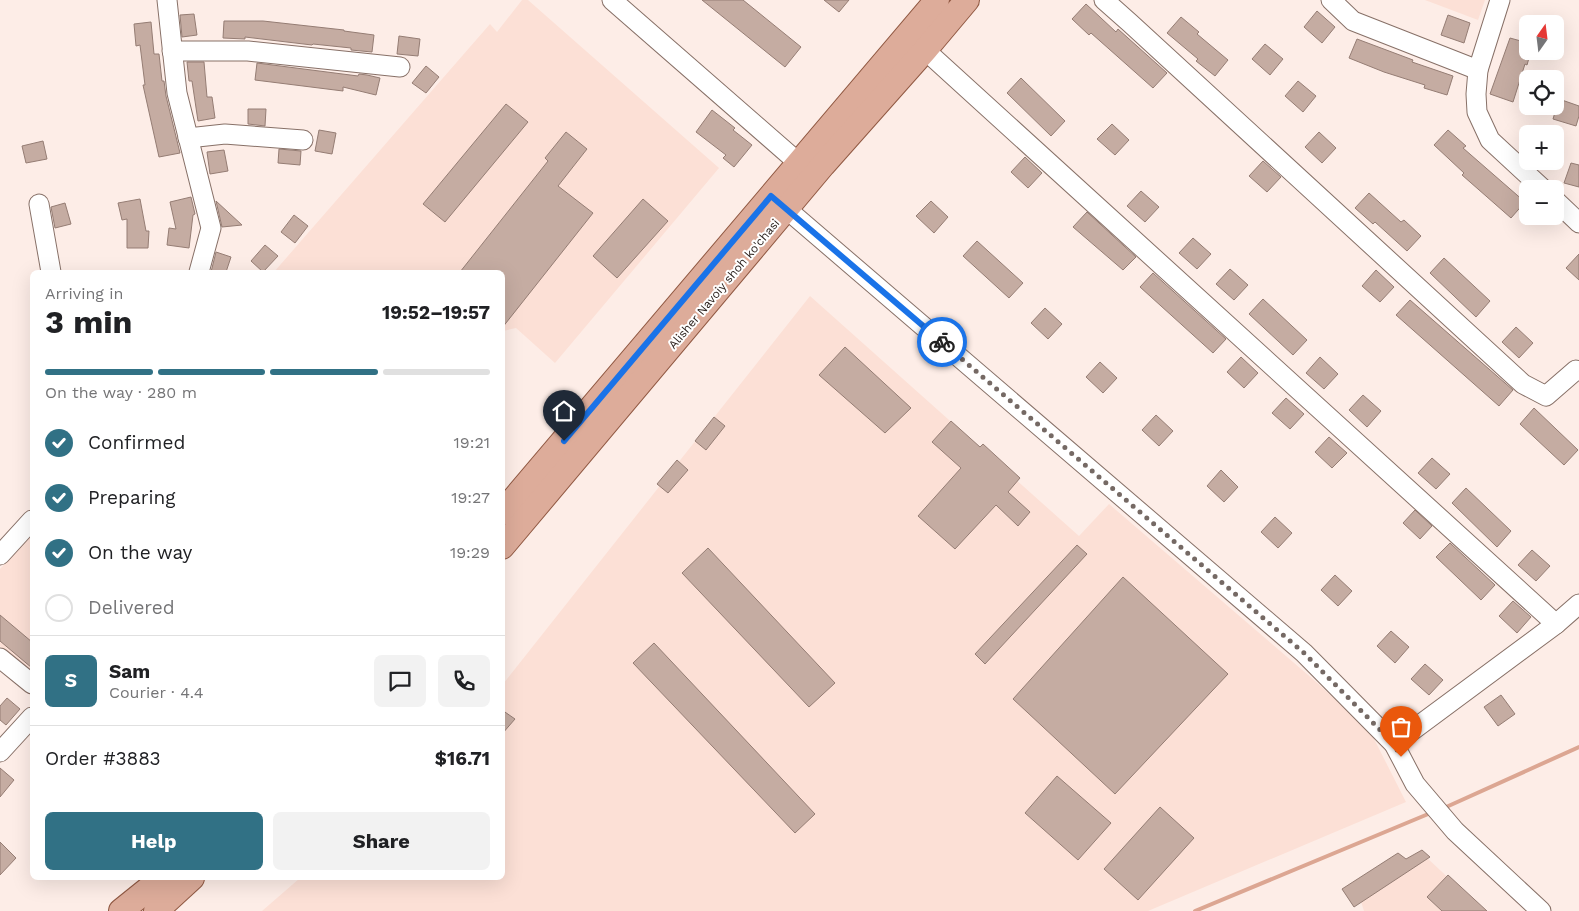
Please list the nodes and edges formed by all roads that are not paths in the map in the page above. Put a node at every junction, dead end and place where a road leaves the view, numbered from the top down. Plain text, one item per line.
1 (167, 0) edge
2 (612, 0) edge
3 (937, 0) edge
4 (967, 0) edge
5 (1104, 0) edge
6 (1331, 0) edge
7 (1500, 0) edge
8 (925, 50) junction
9 (172, 51) junction
10 (400, 67) dead end
11 (1478, 70) junction
12 (188, 138) junction
13 (303, 140) dead end
14 (806, 169) junction
15 (1533, 180) edge
16 (779, 202) junction
17 (39, 204) dead end
18 (1564, 209) edge
19 (1579, 223) edge
20 (51, 270) edge
21 (200, 270) edge
22 (1579, 372) edge
23 (505, 510) edge
24 (30, 522) edge
25 (505, 543) edge
26 (0, 555) edge
27 (1579, 604) edge
28 (1556, 624) junction
29 (0, 658) edge
30 (30, 682) edge
31 (30, 719) edge
32 (1394, 744) junction
33 (0, 752) edge
34 (160, 880) edge
35 (190, 880) edge
36 (121, 911) edge
37 (156, 911) edge
38 (1541, 911) edge

1 - 9 street
2 - 14 street
3 - 14 main road, Alisher Navoiy shoh ko'chasi
4 - 8 main road, Alisher Navoiy shoh ko'chasi
5 - 22 street
6 - 11 street
7 - 11 street
8 - 14 main road, Alisher Navoiy shoh ko'chasi
8 - 28 street
9 - 10 street
9 - 12 street
11 - 15 street
12 - 13 street
12 - 21 street
14 - 16 main road, Alisher Navoiy shoh ko'chasi
16 - 23 main road, Alisher Navoiy shoh ko'chasi
16 - 25 main road, Alisher Navoiy shoh ko'chasi
16 - 32 street
17 - 20 street
18 - 19 street
24 - 26 street
27 - 28 street
28 - 32 street
29 - 30 street
31 - 33 street
32 - 38 street
34 - 36 main road
35 - 37 main road

